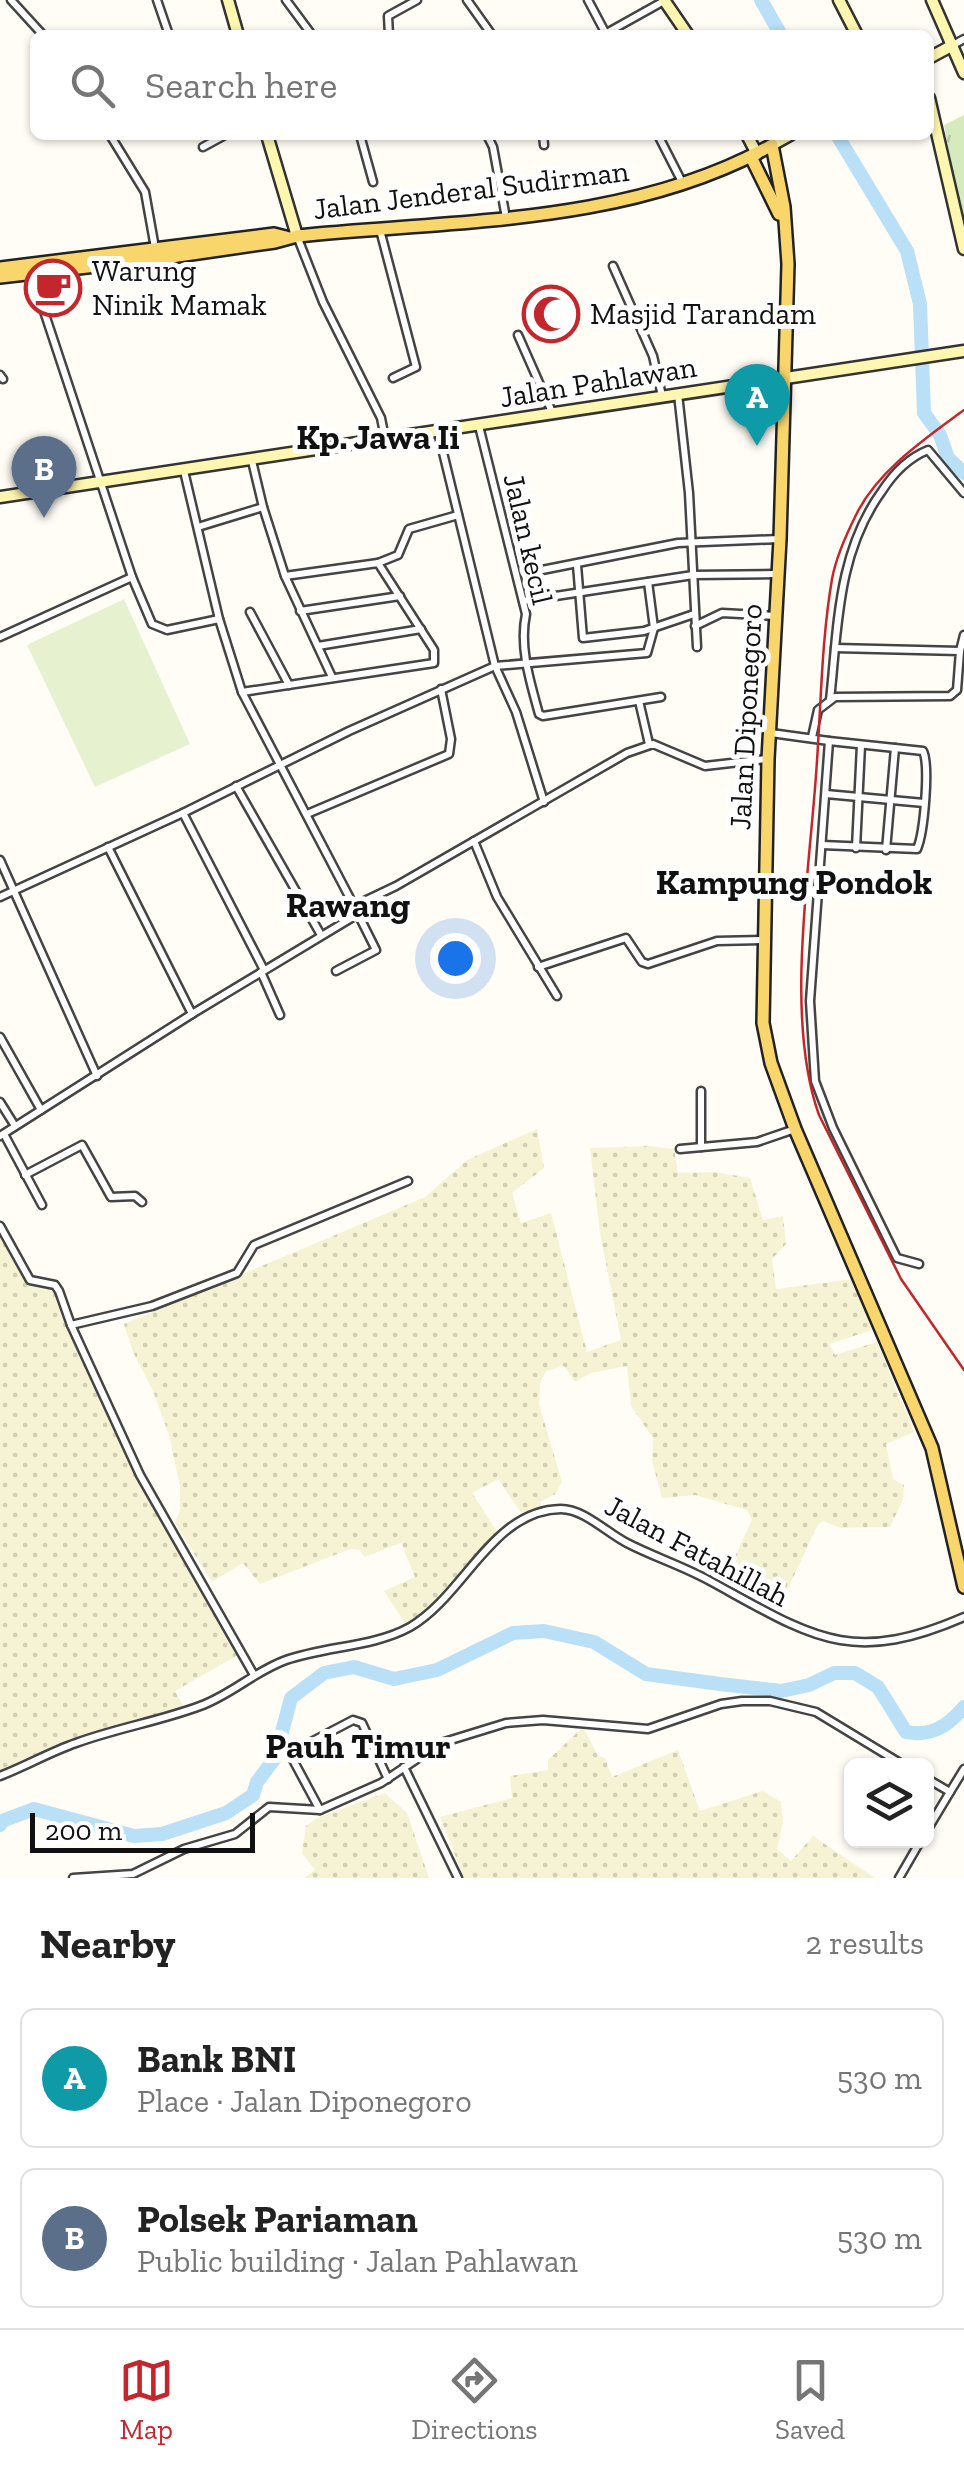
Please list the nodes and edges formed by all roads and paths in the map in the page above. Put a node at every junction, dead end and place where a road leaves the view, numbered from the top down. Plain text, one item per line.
1 (11, 0) edge
2 (228, 0) edge
3 (286, 0) edge
4 (417, 0) edge
5 (467, 0) edge
6 (588, 0) edge
7 (664, 0) edge
8 (839, 0) edge
9 (932, 0) edge
10 (160, 1) edge
11 (38, 30) edge
12 (167, 30) edge
13 (237, 30) edge
14 (308, 30) edge
15 (389, 30) edge
16 (488, 30) edge
17 (603, 30) edge
18 (612, 30) edge
19 (685, 30) edge
20 (855, 30) edge
21 (958, 42) edge
22 (934, 55) edge
23 (964, 73) edge
24 (934, 118) edge
25 (113, 140) edge
26 (216, 140) edge
27 (268, 140) edge
28 (361, 140) edge
29 (490, 140) edge
30 (544, 140) edge
31 (661, 140) edge
32 (749, 140) edge
33 (781, 140) edge
34 (772, 145) junction
35 (544, 146) dead end
36 (203, 147) dead end
37 (754, 155) junction
38 (373, 182) dead end
39 (684, 185) junction
40 (506, 218) junction
41 (379, 228) junction
42 (786, 232) junction
43 (962, 232) edge
44 (292, 237) junction
45 (964, 249) edge
46 (156, 255) junction
47 (613, 266) dead end
48 (0, 268) edge
49 (32, 274) junction
50 (0, 276) edge
51 (518, 335) dead end
52 (964, 352) edge
53 (393, 378) dead end
54 (786, 378) junction
55 (678, 394) junction
56 (662, 397) junction
57 (553, 414) junction
58 (478, 426) junction
59 (438, 432) junction
60 (385, 440) junction
61 (252, 460) junction
62 (184, 471) junction
63 (102, 482) junction
64 (964, 493) edge
65 (0, 497) edge
66 (263, 508) junction
67 (458, 515) junction
68 (198, 527) junction
69 (780, 539) junction
70 (690, 542) junction
71 (378, 563) junction
72 (577, 564) junction
73 (542, 570) dead end
74 (778, 574) junction
75 (694, 575) junction
76 (284, 576) junction
77 (132, 577) junction
78 (648, 582) junction
79 (578, 594) junction
80 (400, 596) junction
81 (523, 601) junction
82 (300, 611) junction
83 (250, 612) dead end
84 (694, 614) junction
85 (776, 616) junction
86 (219, 619) junction
87 (696, 626) junction
88 (654, 628) junction
89 (421, 629) junction
90 (964, 635) edge
91 (0, 636) edge
92 (318, 646) junction
93 (697, 646) dead end
94 (836, 648) junction
95 (960, 651) junction
96 (526, 664) junction
97 (495, 666) junction
98 (332, 677) junction
99 (289, 685) junction
100 (442, 689) junction
101 (242, 692) junction
102 (661, 697) dead end
103 (640, 700) junction
104 (830, 700) junction
105 (769, 733) junction
106 (812, 738) junction
107 (829, 741) junction
108 (649, 744) junction
109 (861, 745) junction
110 (895, 748) junction
111 (768, 759) junction
112 (280, 764) junction
113 (236, 786) junction
114 (826, 794) junction
115 (859, 797) junction
116 (891, 799) junction
117 (544, 802) junction
118 (924, 803) junction
119 (183, 813) junction
120 (307, 814) junction
121 (474, 841) junction
122 (822, 845) junction
123 (108, 847) junction
124 (856, 848) junction
125 (886, 850) junction
126 (0, 860) edge
127 (14, 890) junction
128 (0, 897) edge
129 (356, 910) junction
130 (322, 935) junction
131 (762, 940) junction
132 (538, 967) junction
133 (262, 971) junction
134 (336, 971) dead end
135 (556, 996) dead end
136 (192, 1014) junction
137 (280, 1015) dead end
138 (0, 1038) edge
139 (97, 1076) junction
140 (701, 1091) dead end
141 (0, 1102) edge
142 (41, 1110) junction
143 (15, 1126) junction
144 (795, 1130) junction
145 (2, 1135) edge
146 (700, 1147) junction
147 (680, 1149) dead end
148 (25, 1175) junction
149 (408, 1180) dead end
150 (142, 1202) dead end
151 (42, 1206) dead end
152 (0, 1226) edge
153 (919, 1264) dead end
154 (72, 1325) junction
155 (964, 1587) edge
156 (964, 1617) edge
157 (254, 1675) junction
158 (893, 1758) edge
159 (404, 1767) junction
160 (964, 1769) edge
161 (0, 1776) edge
162 (388, 1778) junction
163 (934, 1783) edge
164 (950, 1792) junction
165 (320, 1810) junction
166 (934, 1819) edge
167 (916, 1848) edge
168 (73, 1878) edge
169 (458, 1878) edge
170 (899, 1878) edge

1 - 11 street
2 - 13 street
3 - 14 street
4 - 15 street
5 - 16 street
6 - 17 street
7 - 18 street
7 - 19 street
8 - 20 street
9 - 21 street
10 - 12 street
21 - 22 street
21 - 23 street
24 - 43 street
25 - 46 street
26 - 36 street
27 - 44 street
28 - 38 street
29 - 40 street
30 - 35 street
31 - 39 street
32 - 37 street
33 - 34 street
34 - 37 main road, Jalan Jenderal Sudirman
34 - 42 main road, Jalan Diponegoro
37 - 39 main road, Jalan Jenderal Sudirman
37 - 42 main road, Jalan Diponegoro
39 - 40 main road, Jalan Jenderal Sudirman
40 - 41 main road, Jalan Jenderal Sudirman
41 - 44 main road, Jalan Jenderal Sudirman
41 - 53 street
42 - 54 main road, Jalan Diponegoro
43 - 45 street
44 - 46 main road, Jalan Jenderal Sudirman
44 - 60 street
46 - 48 main road, Jalan Jenderal Sudirman
46 - 49 main road, Jalan Jenderal Sudirman
47 - 56 street
49 - 50 main road, Jalan Jenderal Sudirman
49 - 63 street
51 - 57 street
52 - 54 street, Jalan Pahlawan
54 - 55 street, Jalan Pahlawan
54 - 69 main road, Jalan Diponegoro
55 - 56 street, Jalan Pahlawan
55 - 70 street
56 - 57 street, Jalan Pahlawan
57 - 58 street, Jalan Pahlawan
58 - 59 street, Jalan Pahlawan
58 - 81 street, Jalan kecil
59 - 60 street, Jalan Pahlawan
59 - 67 street
60 - 61 street, Jalan Pahlawan
61 - 62 street, Jalan Pahlawan
61 - 66 street
62 - 63 street, Jalan Pahlawan
62 - 68 street
63 - 65 street, Jalan Pahlawan
63 - 77 street
64 - 94 street
66 - 68 street
66 - 76 street
67 - 71 street
67 - 97 street
68 - 86 street
69 - 70 street
69 - 74 main road, Jalan Diponegoro
70 - 72 street
70 - 75 street
71 - 76 street
71 - 80 street
72 - 73 street
72 - 79 street
74 - 75 street
74 - 85 main road, Jalan Diponegoro
75 - 78 street
75 - 84 street
76 - 82 street
77 - 86 street
77 - 91 street
78 - 79 street
78 - 88 street
79 - 81 street
79 - 88 street
80 - 82 street
80 - 89 street
81 - 96 street, Jalan kecil
82 - 92 street
83 - 99 street
84 - 87 street
84 - 88 street
85 - 87 street
85 - 105 main road, Jalan Diponegoro
86 - 101 street
87 - 93 street
88 - 96 street
89 - 92 street
89 - 98 street
90 - 95 street
92 - 98 street
94 - 95 street
94 - 104 street
95 - 104 street
96 - 97 street
96 - 103 street, Jalan kecil
97 - 100 street
97 - 117 street
98 - 99 street
99 - 101 street
100 - 112 street
100 - 120 street
101 - 112 street
102 - 103 street
103 - 108 street
104 - 106 street
105 - 106 street
105 - 111 main road, Jalan Diponegoro
106 - 107 street
107 - 109 street
107 - 114 street
108 - 111 street
108 - 117 street
109 - 110 street
109 - 115 street
110 - 116 street
110 - 118 street
111 - 131 main road, Jalan Diponegoro
112 - 113 street
112 - 120 street
113 - 119 street
113 - 130 street
114 - 115 street
114 - 122 street
115 - 116 street
115 - 124 street
116 - 118 street
116 - 125 street
117 - 121 street
118 - 125 street
119 - 123 street
119 - 133 street
120 - 129 street
121 - 129 street
121 - 132 street
122 - 124 street
122 - 153 street
123 - 127 street
123 - 136 street
124 - 125 street
126 - 127 street
127 - 128 street
127 - 139 street
129 - 130 street
129 - 134 street
130 - 133 street
131 - 132 street
131 - 144 main road, Jalan Diponegoro
132 - 135 street
133 - 136 street
133 - 137 street
136 - 139 street
138 - 142 street
139 - 142 street
140 - 146 street
141 - 143 street
142 - 143 street
143 - 145 street
144 - 146 street
144 - 155 main road, Jalan Diponegoro
145 - 148 street
146 - 147 street
148 - 150 street
148 - 151 street
149 - 154 street
152 - 154 street
154 - 157 street
156 - 157 street, Jalan Fatahillah
157 - 161 street, Jalan Fatahillah
158 - 159 street
159 - 162 street
159 - 169 street
160 - 164 street
162 - 165 street
162 - 165 street
163 - 164 street
164 - 166 street
165 - 168 street
167 - 170 street

